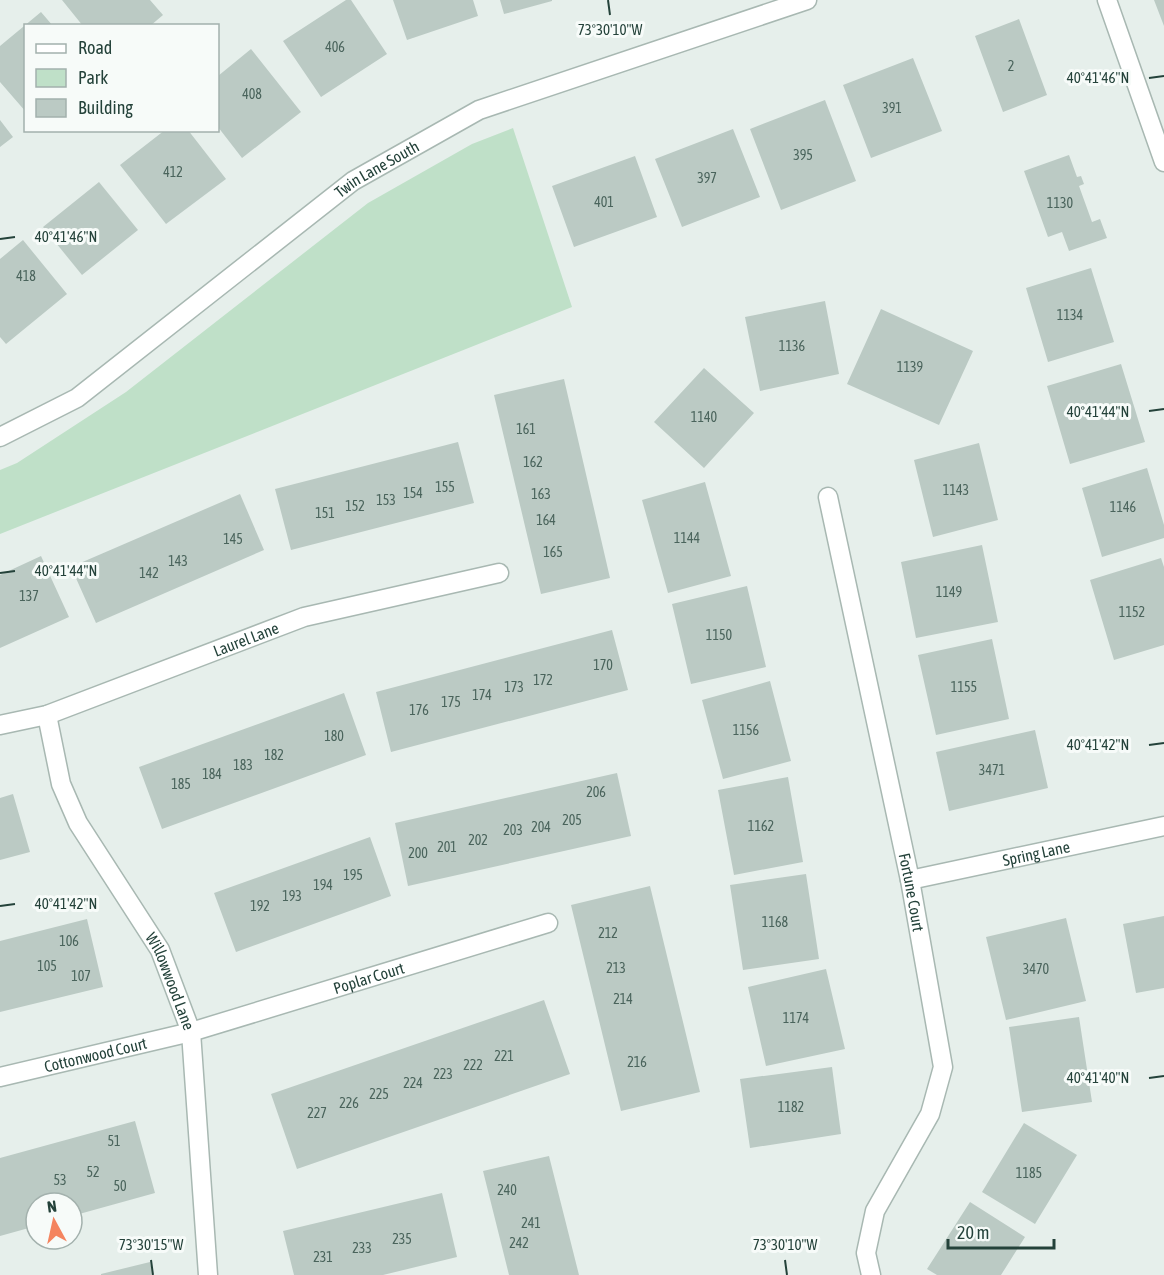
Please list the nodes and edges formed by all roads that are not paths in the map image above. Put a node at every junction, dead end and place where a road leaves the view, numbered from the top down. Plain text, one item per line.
1 (807, 0) edge
2 (1107, 0) edge
3 (1164, 162) edge
4 (0, 437) edge
5 (828, 497) dead end
6 (499, 573) dead end
7 (47, 715) junction
8 (0, 724) edge
9 (1164, 826) edge
10 (910, 880) junction
11 (548, 923) dead end
12 (191, 1032) junction
13 (0, 1077) edge
14 (208, 1275) edge
15 (871, 1275) edge

1 - 4 street, Twin Lane South
2 - 3 street
5 - 10 street, Fortune Court
6 - 7 street, Laurel Lane
7 - 8 street, Laurel Lane
7 - 12 street, Willowwood Lane
9 - 10 street, Spring Lane
10 - 15 street, Fortune Court
11 - 12 street, Poplar Court
12 - 13 street, Cottonwood Court
12 - 14 street, Willowwood Lane

